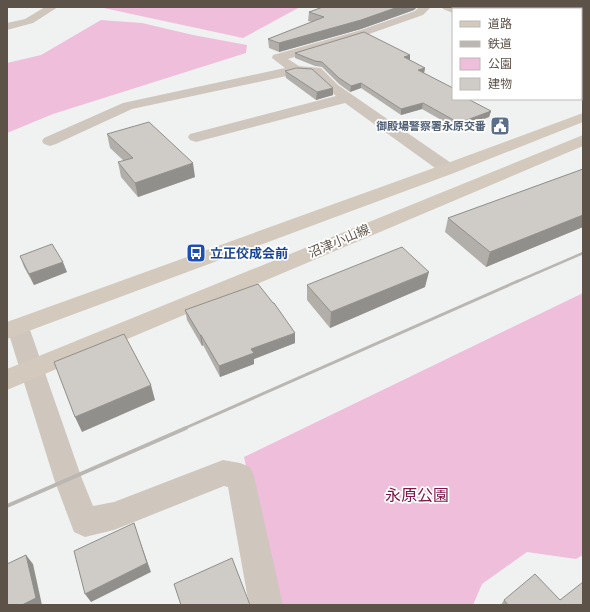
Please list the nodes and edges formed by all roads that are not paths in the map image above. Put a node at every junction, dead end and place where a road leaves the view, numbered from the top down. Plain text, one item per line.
1 (53, 7) edge
2 (426, 7) edge
3 (7, 27) edge
4 (296, 70) junction
5 (346, 98) junction
6 (583, 117) edge
7 (196, 137) dead end
8 (583, 140) edge
9 (50, 141) dead end
10 (448, 169) junction
11 (12, 329) edge
12 (20, 375) edge
13 (266, 605) edge

1 - 3 street
2 - 4 street
4 - 5 street
4 - 9 street
5 - 7 street
5 - 10 street
6 - 10 main road
8 - 12 main road, 沼津小山線
10 - 11 main road
11 - 12 street
12 - 13 street

